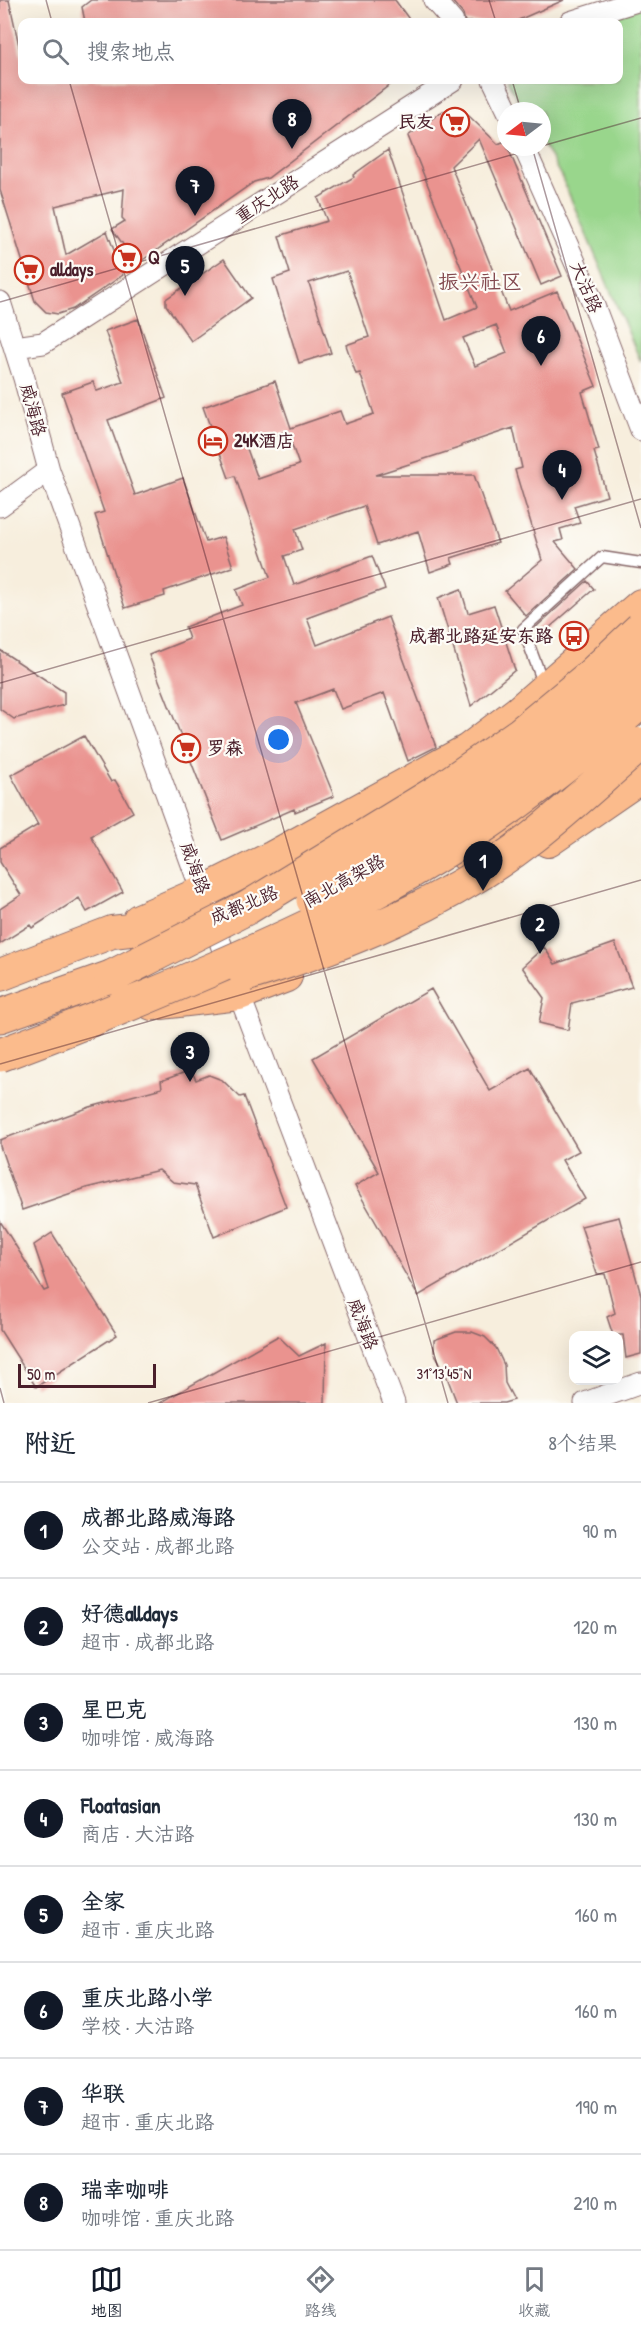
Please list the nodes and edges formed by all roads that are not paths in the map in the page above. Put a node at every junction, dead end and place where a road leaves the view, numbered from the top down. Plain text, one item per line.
1 (434, 0) edge
2 (640, 0) edge
3 (450, 18) edge
4 (583, 18) edge
5 (447, 84) edge
6 (496, 84) edge
7 (504, 102) edge
8 (528, 156) edge
9 (0, 302) edge
10 (7, 340) edge
11 (641, 430) edge
12 (49, 470) junction
13 (0, 506) edge
14 (641, 563) edge
15 (640, 613) edge
16 (641, 654) edge
17 (641, 664) edge
18 (545, 688) junction
19 (641, 702) edge
20 (641, 736) edge
21 (484, 738) junction
22 (539, 740) junction
23 (641, 744) edge
24 (641, 777) edge
25 (580, 784) junction
26 (554, 837) junction
27 (203, 892) junction
28 (215, 922) junction
29 (398, 930) junction
30 (112, 932) junction
31 (301, 941) junction
32 (0, 975) edge
33 (111, 977) junction
34 (235, 981) junction
35 (0, 1016) edge
36 (94, 1020) junction
37 (0, 1055) edge
38 (0, 1066) edge
39 (641, 1383) edge
40 (394, 1403) edge
41 (585, 1403) edge

1 - 3 street
2 - 4 street
5 - 10 street, 重庆北路
6 - 7 street
8 - 11 street, 大沽路
9 - 10 street, 威海路
10 - 12 street, 威海路
12 - 13 street
12 - 27 street, 威海路
14 - 18 lane
15 - 18 main road
15 - 33 highway, bridge
16 - 22 main road, 成都北路
17 - 33 highway, 南北高架路, bridge
18 - 21 main road
19 - 36 highway, 南北高架路, bridge
20 - 25 main road
21 - 22 main road
21 - 27 main road
22 - 28 main road, 成都北路
23 - 36 highway, bridge
24 - 26 main road
25 - 26 main road
25 - 31 main road
26 - 29 main road
27 - 28 street, 威海路
27 - 30 main road
28 - 30 main road, 成都北路
28 - 34 street, 威海路
29 - 31 main road
29 - 34 main road
30 - 32 main road, 成都北路
31 - 34 main road
33 - 35 highway, 南北高架路
34 - 38 main road
34 - 40 street, 威海路
36 - 37 highway, 南北高架路, bridge
39 - 41 street

